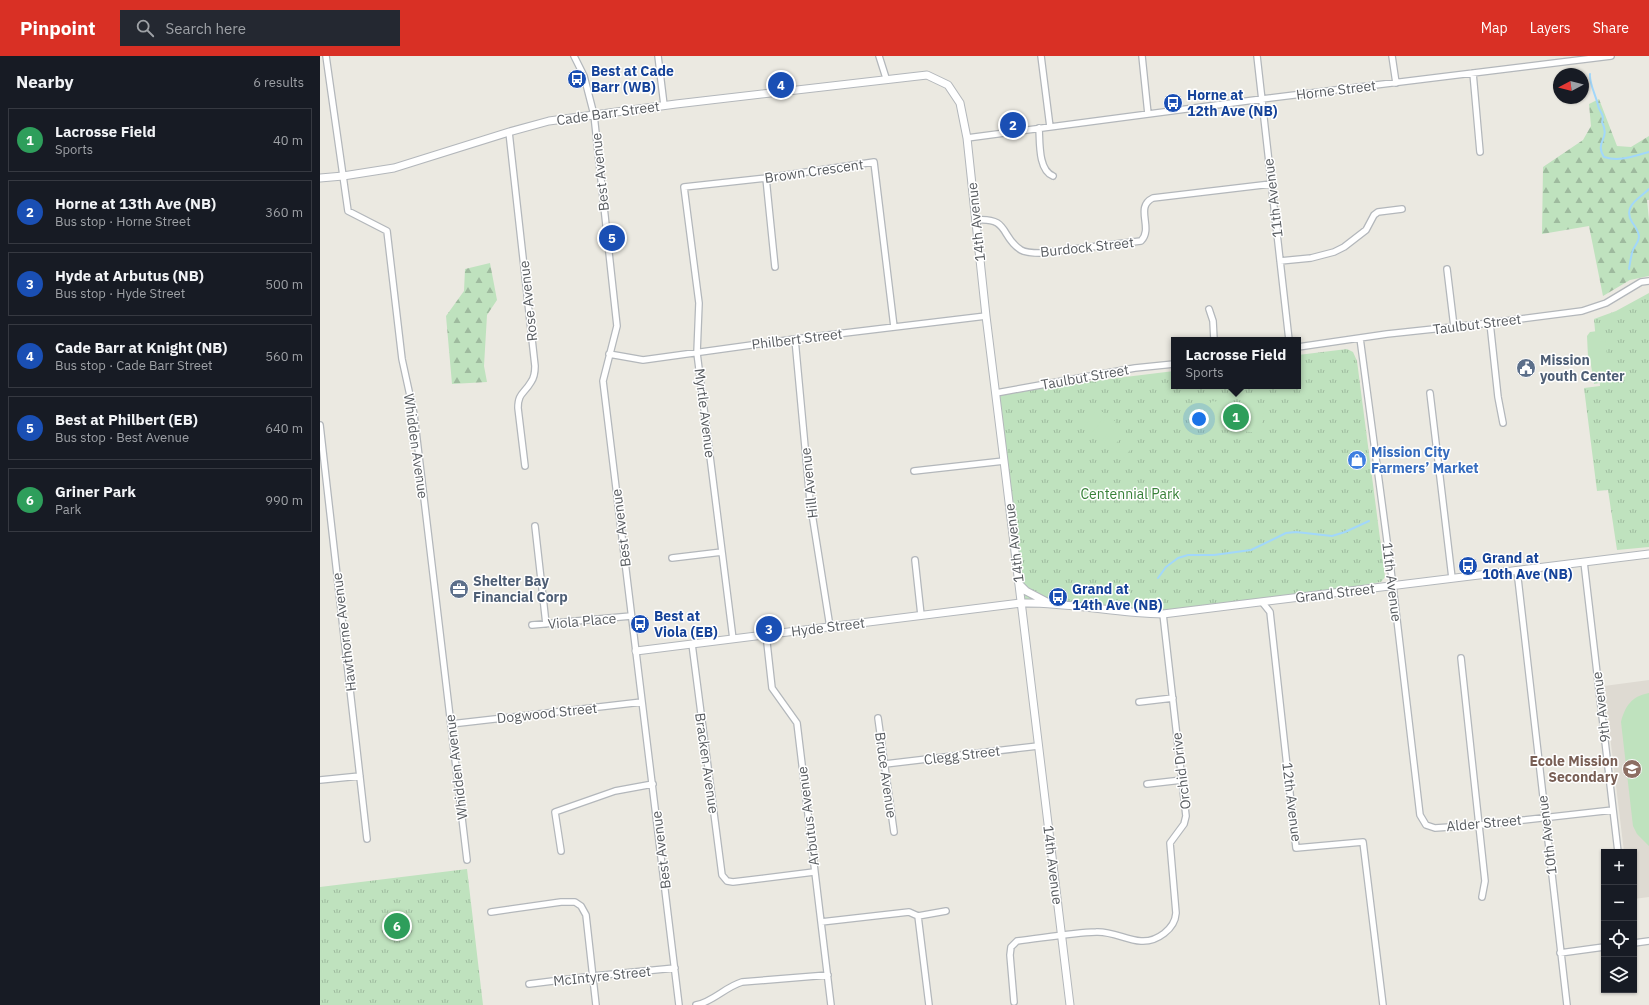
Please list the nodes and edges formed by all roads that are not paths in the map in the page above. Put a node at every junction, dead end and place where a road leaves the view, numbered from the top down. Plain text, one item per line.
1 (326, 56) edge
2 (574, 56) edge
3 (658, 56) edge
4 (879, 56) edge
5 (1041, 56) edge
6 (1142, 56) edge
7 (1257, 56) edge
8 (1392, 56) edge
9 (1611, 56) edge
10 (1580, 58) edge
11 (1473, 73) junction
12 (886, 78) junction
13 (1396, 83) junction
14 (948, 85) joint
15 (1262, 99) junction
16 (664, 105) junction
17 (1148, 114) junction
18 (594, 115) junction
19 (1050, 127) junction
20 (1039, 128) junction
21 (509, 132) junction
22 (967, 138) junction
23 (1480, 152) dead end
24 (343, 176) junction
25 (1053, 176) dead end
26 (320, 178) edge
27 (766, 178) junction
28 (1270, 184) junction
29 (684, 187) joint
30 (1402, 209) dead end
31 (976, 220) junction
32 (1280, 260) junction
33 (775, 268) dead end
34 (1447, 269) dead end
35 (1649, 281) edge
36 (1209, 309) dead end
37 (986, 316) junction
38 (1490, 323) junction
39 (894, 327) junction
40 (1454, 327) junction
41 (1214, 337) edge
42 (1289, 337) edge
43 (1360, 338) junction
44 (795, 339) junction
45 (1301, 347) edge
46 (697, 353) junction
47 (609, 354) junction
48 (1171, 364) edge
49 (996, 393) junction
50 (1430, 393) dead end
51 (1503, 424) dead end
52 (320, 425) edge
53 (1004, 461) junction
54 (525, 466) dead end
55 (914, 471) dead end
56 (535, 526) dead end
57 (722, 552) junction
58 (1649, 554) edge
59 (672, 558) dead end
60 (915, 560) dead end
61 (1584, 562) junction
62 (1517, 570) junction
63 (1452, 578) junction
64 (1019, 584) junction
65 (1393, 586) junction
66 (1048, 602) junction
67 (1262, 602) junction
68 (1021, 603) junction
69 (1163, 614) junction
70 (631, 616) junction
71 (921, 616) junction
72 (546, 624) junction
73 (532, 625) dead end
74 (830, 627) junction
75 (766, 634) junction
76 (733, 639) junction
77 (692, 644) junction
78 (636, 651) junction
79 (1461, 658) dead end
80 (1173, 698) junction
81 (642, 702) junction
82 (1139, 702) dead end
83 (878, 718) dead end
84 (451, 724) junction
85 (1038, 746) junction
86 (885, 764) junction
87 (360, 776) junction
88 (320, 780) edge
89 (1182, 780) junction
90 (653, 784) junction
91 (1147, 784) dead end
92 (1613, 810) junction
93 (1545, 817) junction
94 (1426, 825) joint
95 (1480, 825) junction
96 (894, 832) dead end
97 (367, 839) dead end
98 (1618, 849) edge
99 (561, 851) dead end
100 (466, 860) dead end
101 (814, 872) junction
102 (1482, 897) dead end
103 (946, 911) dead end
104 (491, 912) dead end
105 (918, 916) junction
106 (821, 922) junction
107 (1062, 936) junction
108 (1649, 941) edge
109 (1637, 943) edge
110 (1601, 947) edge
111 (1560, 953) junction
112 (675, 968) junction
113 (828, 975) junction
114 (593, 976) junction
115 (529, 984) dead end
116 (1014, 1002) dead end
117 (596, 1005) edge
118 (679, 1005) edge
119 (696, 1005) edge
120 (831, 1005) edge
121 (929, 1005) edge
122 (1070, 1005) edge
123 (1383, 1005) edge
124 (1567, 1005) edge

1 - 24 street, Whidden Avenue
2 - 18 street, Best Avenue
3 - 16 street
4 - 12 street
5 - 19 street
6 - 17 street
7 - 15 street, 11th Avenue
8 - 13 street
9 - 10 street, Horne Street
10 - 11 street, Horne Street
11 - 13 street, Horne Street
11 - 23 street
12 - 14 street, Cade Barr Street
12 - 16 street, Cade Barr Street
13 - 15 street, Horne Street
14 - 22 street, 14th Avenue
15 - 17 street, Horne Street
15 - 28 street, 11th Avenue
16 - 18 street, Cade Barr Street
17 - 19 street, Horne Street
18 - 21 street, Cade Barr Street
18 - 47 street, Best Avenue
19 - 20 street, Horne Street
20 - 22 street, Horne Street
20 - 25 street
21 - 24 street, Cade Barr Street
21 - 54 street, Rose Avenue
22 - 31 street, 14th Avenue
24 - 26 street, Cade Barr Street
24 - 84 street, Whidden Avenue
27 - 29 street, Brown Crescent
27 - 33 street
27 - 39 street, Brown Crescent
28 - 31 street, Burdock Street
28 - 32 street, 11th Avenue
29 - 46 street, Myrtle Avenue
30 - 32 street
31 - 37 street, 14th Avenue
32 - 42 street, 11th Avenue
34 - 40 street
35 - 38 street, Taulbut Street
36 - 41 street
37 - 39 street, Philbert Street
37 - 49 street, 14th Avenue
38 - 40 street, Taulbut Street
38 - 51 street
39 - 44 street, Philbert Street
40 - 43 street, Taulbut Street
43 - 45 street, Taulbut Street
43 - 65 street, 11th Avenue
44 - 46 street, Philbert Street
44 - 74 street, Hill Avenue
46 - 47 street, Philbert Street
46 - 57 street, Myrtle Avenue
47 - 70 street, Best Avenue
48 - 49 street, Taulbut Street
49 - 53 street, 14th Avenue
50 - 63 street
52 - 87 street, Hawthorne Avenue
53 - 55 street
53 - 64 street, 14th Avenue
56 - 72 street
57 - 59 street
57 - 76 street, Myrtle Avenue
58 - 61 street, Grand Street
60 - 71 street
61 - 62 street, Grand Street
61 - 92 street, 9th Avenue
62 - 63 street, Grand Street
62 - 93 street, 10th Avenue
63 - 65 street, Grand Street
64 - 66 street
64 - 68 street, 14th Avenue
65 - 67 street, Grand Street
65 - 94 street, 11th Avenue
66 - 68 street, Grand Street
66 - 69 street, Grand Street
67 - 69 street, Grand Street
67 - 123 street, 12th Avenue
68 - 71 street, Hyde Street
68 - 85 street, 14th Avenue
69 - 80 street, Orchid Drive
70 - 72 street, Viola Place
70 - 78 street, Best Avenue
71 - 74 street, Hyde Street
72 - 73 street, Viola Place
74 - 75 street, Hyde Street
75 - 76 street, Hyde Street
75 - 101 street, Arbutus Avenue
76 - 77 street, Hyde Street
77 - 78 street, Hyde Street
77 - 101 street, Bracken Avenue
78 - 81 street, Best Avenue
79 - 95 street
80 - 82 street
80 - 89 street, Orchid Drive
81 - 84 street, Dogwood Street
81 - 90 street, Best Avenue
83 - 86 street, Bruce Avenue
84 - 100 street, Whidden Avenue
85 - 86 street, Clegg Street
85 - 107 street, 14th Avenue
86 - 96 street, Bruce Avenue
87 - 88 street
87 - 97 street, Hawthorne Avenue
89 - 91 street
89 - 107 street, Orchid Drive
90 - 99 street
90 - 112 street, Best Avenue
92 - 93 street, Alder Street
92 - 98 street, 9th Avenue
93 - 95 street, Alder Street
93 - 111 street, 10th Avenue
94 - 95 street, Alder Street
95 - 102 street
101 - 106 street, Arbutus Avenue
103 - 105 street
104 - 114 street
105 - 106 street
105 - 121 street
106 - 113 street, Arbutus Avenue
107 - 116 street, Orchid Drive
107 - 122 street, 14th Avenue
108 - 109 street
110 - 111 street
111 - 124 street, 10th Avenue
112 - 114 street, McIntyre Street
112 - 118 street, Best Avenue
113 - 119 street
113 - 120 street, Arbutus Avenue
114 - 115 street, McIntyre Street
114 - 117 street

